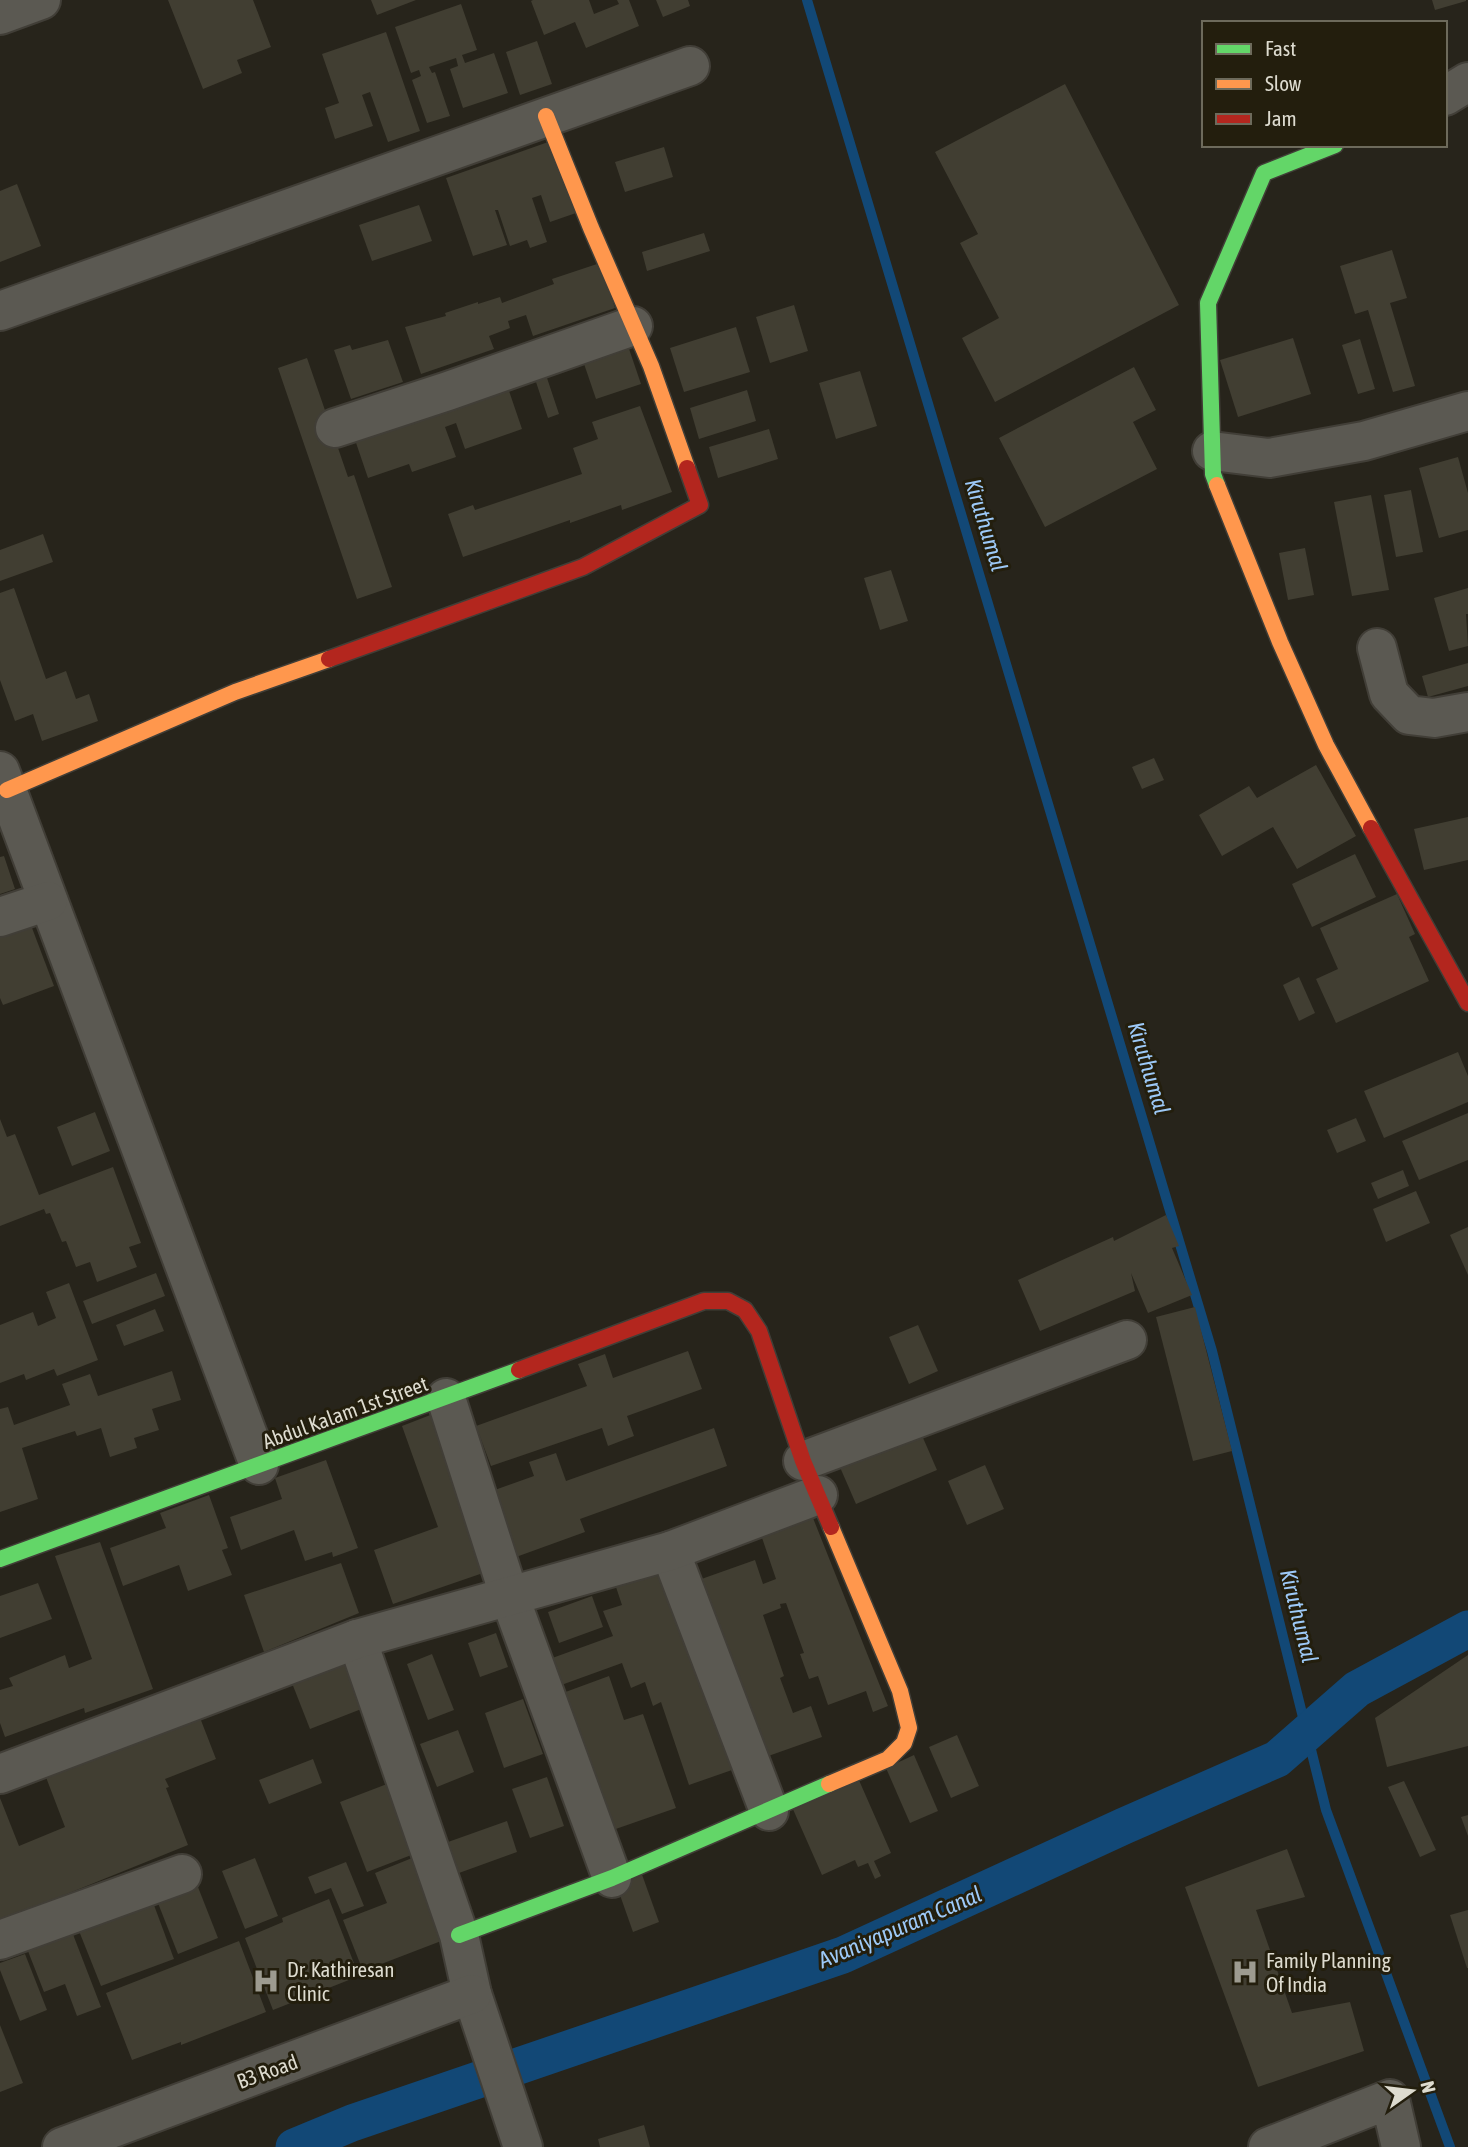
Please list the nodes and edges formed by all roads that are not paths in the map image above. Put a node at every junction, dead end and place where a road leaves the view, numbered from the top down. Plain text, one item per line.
1 (41, 0) edge
2 (0, 15) edge
3 (690, 66) dead end
4 (1468, 82) edge
5 (1447, 95) edge
6 (547, 117) junction
7 (1330, 147) edge
8 (0, 311) edge
9 (633, 326) junction
10 (1468, 411) edge
11 (335, 428) dead end
12 (1212, 452) junction
13 (1377, 648) dead end
14 (1468, 712) edge
15 (4, 780) edge
16 (48, 901) junction
17 (0, 917) edge
18 (1468, 1003) edge
19 (1127, 1340) dead end
20 (446, 1398) junction
21 (259, 1465) junction
22 (810, 1478) junction
23 (670, 1551) junction
24 (0, 1559) edge
25 (509, 1595) junction
26 (357, 1639) junction
27 (0, 1773) edge
28 (769, 1811) junction
29 (182, 1874) dead end
30 (612, 1878) junction
31 (459, 1935) junction
32 (0, 1940) edge
33 (472, 1994) junction
34 (62, 2147) edge
35 (523, 2147) edge
36 (1268, 2147) edge
37 (1401, 2147) edge

1 - 2 street
3 - 6 street
4 - 5 street
6 - 8 street
6 - 9 street
7 - 12 street
9 - 11 street
9 - 15 street
10 - 12 street
12 - 18 street
13 - 14 street
15 - 16 street
16 - 17 street
16 - 21 street
19 - 22 street
20 - 21 street, Abdul Kalam 1st Street
20 - 22 street, Abdul Kalam 1st Street
20 - 25 street
21 - 24 street, Abdul Kalam 1st Street
22 - 23 street
22 - 28 street
23 - 25 street
23 - 28 street
25 - 26 street
25 - 30 street
26 - 27 street
26 - 31 street
28 - 30 street
29 - 32 street
30 - 31 street
31 - 33 street
33 - 34 street, B3 Road
33 - 35 street
36 - 37 street

